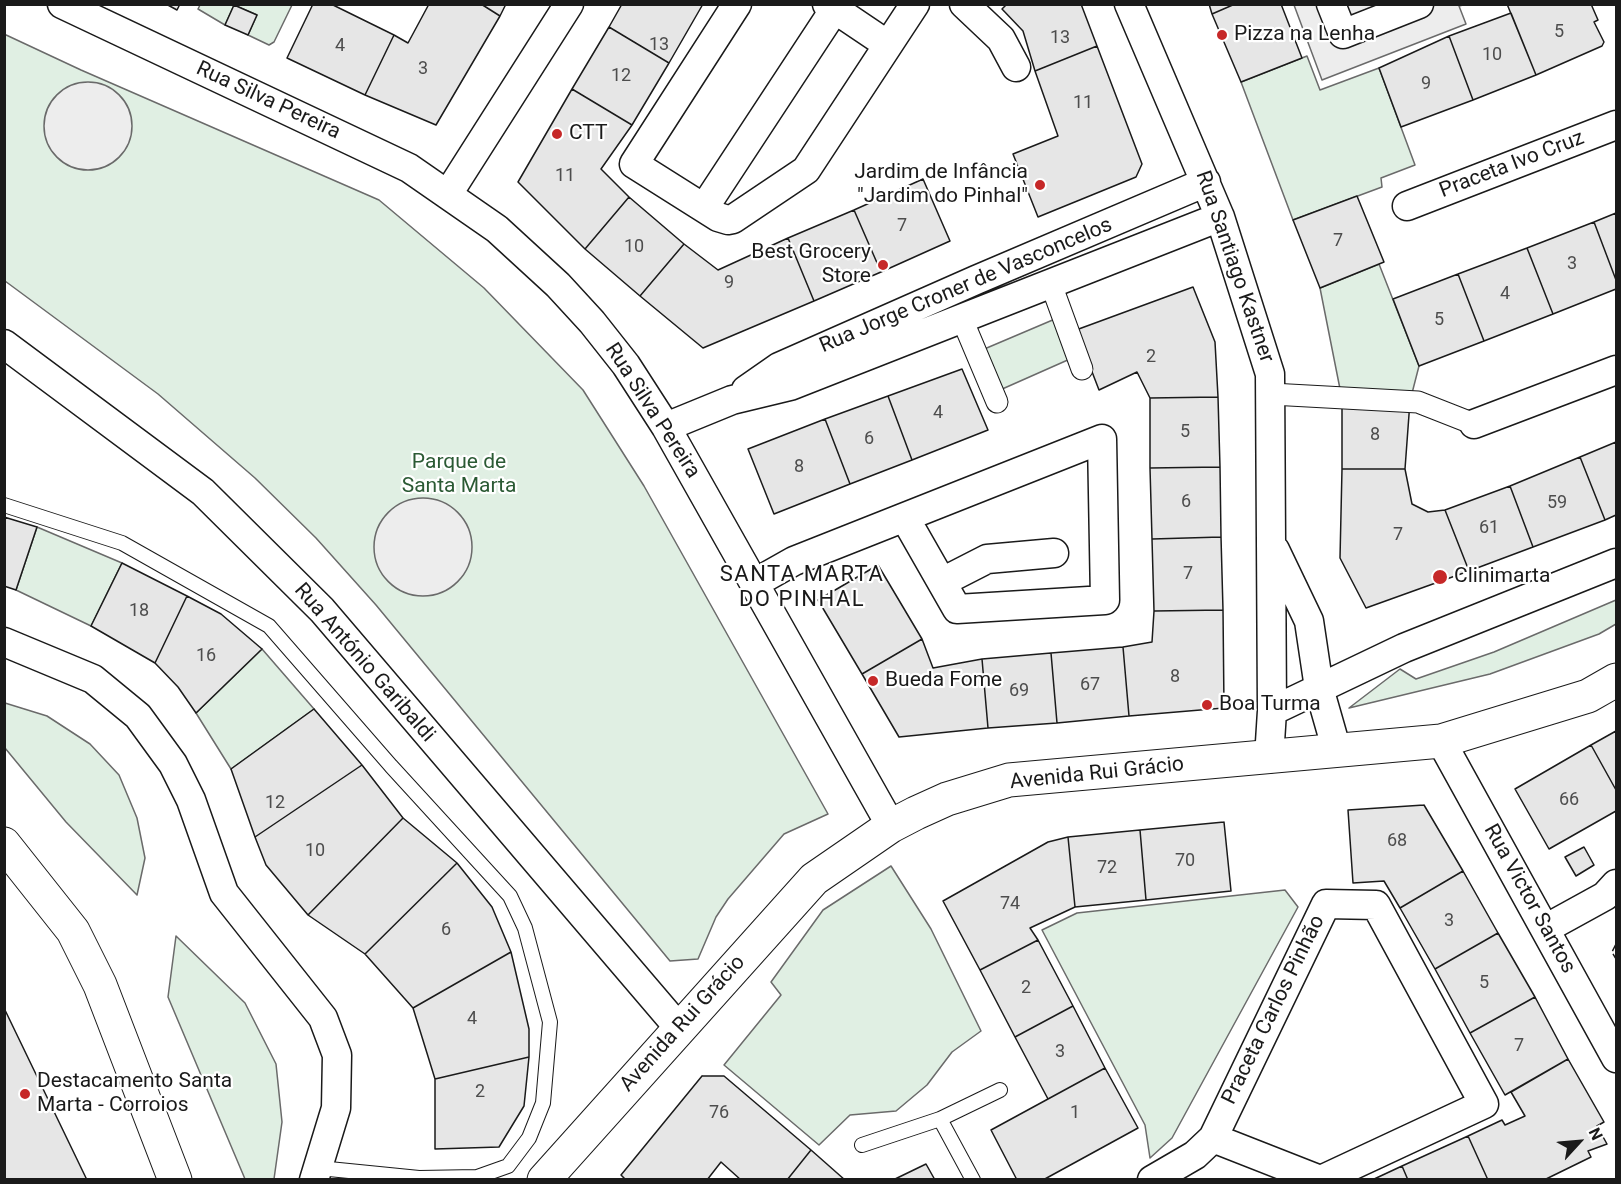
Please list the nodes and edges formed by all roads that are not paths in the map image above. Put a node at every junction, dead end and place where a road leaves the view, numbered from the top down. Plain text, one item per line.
1 (62, 4) edge
2 (569, 4) edge
3 (737, 4) edge
4 (915, 4) edge
5 (964, 4) edge
6 (1129, 4) edge
7 (1331, 4) edge
8 (1419, 4) edge
9 (833, 6) edge
10 (888, 45) junction
11 (1016, 67) dead end
12 (1617, 125) edge
13 (1206, 182) junction
14 (448, 194) junction
15 (1407, 206) dead end
16 (704, 208) junction
17 (1220, 217) junction
18 (1051, 284) junction
19 (962, 319) junction
20 (4, 344) edge
21 (1082, 369) dead end
22 (1617, 370) edge
23 (1271, 394) junction
24 (732, 400) junction
25 (997, 402) dead end
26 (1474, 424) joint
27 (666, 427) junction
28 (4, 505) edge
29 (906, 518) junction
30 (1272, 543) junction
31 (1054, 553) dead end
32 (1617, 563) edge
33 (942, 582) junction
34 (755, 583) junction
35 (4, 642) edge
36 (1617, 680) edge
37 (1320, 688) junction
38 (1272, 711) junction
39 (1441, 741) junction
40 (1337, 751) junction
41 (1269, 758) junction
42 (891, 826) junction
43 (4, 844) edge
44 (1617, 884) edge
45 (1545, 929) junction
46 (679, 1028) junction
47 (1617, 1058) edge
48 (1000, 1090) dead end
49 (940, 1119) junction
50 (1213, 1138) junction
51 (862, 1145) dead end
52 (316, 1174) edge
53 (175, 1179) edge
54 (544, 1179) edge
55 (973, 1179) edge
56 (1152, 1179) edge
57 (1320, 1179) edge

1 - 14 street, Rua Silva Pereira
2 - 14 street
3 - 16 street
4 - 10 street
5 - 11 street
6 - 13 street, Rua Santiago Kastner
7 - 8 street
9 - 10 street
9 - 16 street
10 - 16 street
12 - 15 street, Praceta Ivo Cruz
13 - 17 street, Rua Santiago Kastner
13 - 24 street, Rua Jorge Croner de Vasconcelos
14 - 27 street, Rua Silva Pereira
17 - 18 street, Rua Jorge Croner de Vasconcelos
17 - 23 street, Rua Santiago Kastner
18 - 19 street, Rua Jorge Croner de Vasconcelos
18 - 21 street
19 - 24 street, Rua Jorge Croner de Vasconcelos
19 - 25 street
20 - 46 street, Rua António Garibaldi
22 - 26 street
23 - 26 street
23 - 30 street, Rua Santiago Kastner
24 - 27 street, Rua Jorge Croner de Vasconcelos
27 - 34 street, Rua Silva Pereira
28 - 52 lane
29 - 33 street
29 - 33 street
29 - 34 street
30 - 37 street, Rua Santiago Kastner
30 - 38 street, Rua Santiago Kastner
31 - 33 street
32 - 37 street
34 - 42 street, Rua Silva Pereira
35 - 52 street
36 - 39 street, Avenida Rui Grácio
37 - 38 street
37 - 40 street, Rua Santiago Kastner
38 - 41 street, Rua Santiago Kastner
39 - 40 street, Avenida Rui Grácio
39 - 45 street, Rua Victor Santos
40 - 41 street, Avenida Rui Grácio
41 - 42 street, Avenida Rui Grácio
42 - 46 street, Avenida Rui Grácio
43 - 53 street
44 - 45 street
45 - 47 street, Rua Victor Santos
46 - 54 street, Avenida Rui Grácio
48 - 49 lane
49 - 51 lane
49 - 55 lane
50 - 56 street, Praceta Carlos Pinhão
50 - 57 street, Praceta Carlos Pinhão
50 - 57 street, Praceta Carlos Pinhão

